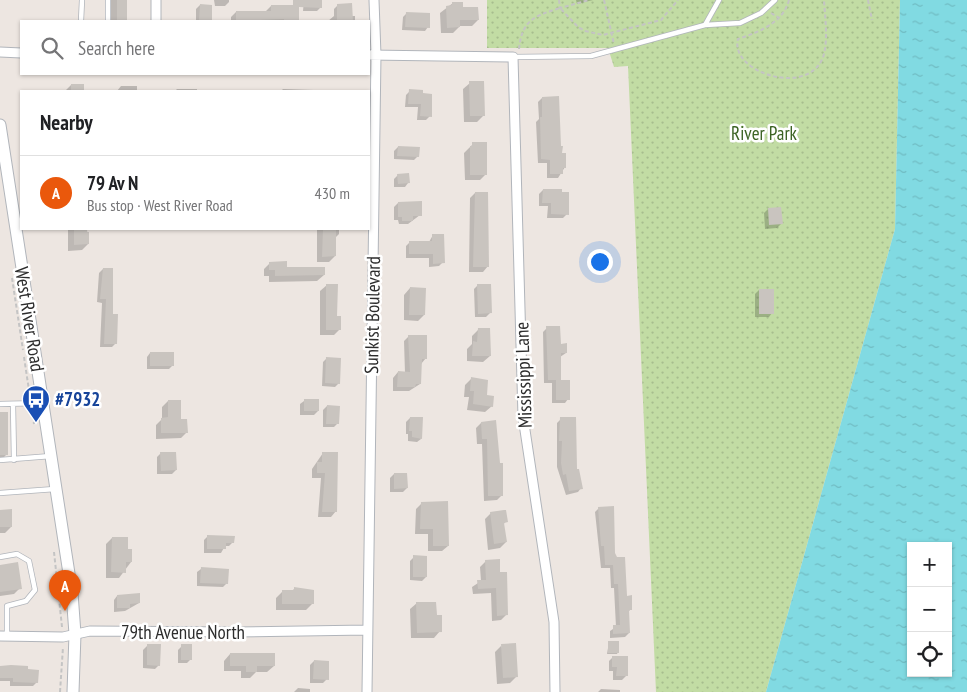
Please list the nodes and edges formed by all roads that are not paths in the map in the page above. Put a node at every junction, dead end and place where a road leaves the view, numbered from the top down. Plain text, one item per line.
1 (82, 0) edge
2 (108, 0) edge
3 (156, 0) edge
4 (374, 0) edge
5 (719, 0) edge
6 (775, 0) edge
7 (81, 20) edge
8 (108, 20) edge
9 (156, 20) edge
10 (705, 25) junction
11 (0, 52) edge
12 (20, 53) edge
13 (372, 55) edge
14 (513, 56) junction
15 (0, 124) edge
16 (43, 403) junction
17 (0, 404) edge
18 (13, 404) junction
19 (52, 456) junction
20 (0, 460) edge
21 (14, 460) junction
22 (56, 489) junction
23 (0, 493) edge
24 (0, 557) edge
25 (0, 606) edge
26 (7, 606) junction
27 (367, 630) junction
28 (75, 634) junction
29 (3, 636) edge
30 (72, 692) edge
31 (367, 692) edge
32 (555, 692) edge

1 - 7 lane
2 - 8 lane
3 - 9 street
4 - 13 street, Sunkist Boulevard
5 - 10 lane
6 - 10 lane
10 - 14 lane
11 - 12 street
13 - 14 street
13 - 27 street, Sunkist Boulevard
14 - 32 street, Mississippi Lane
15 - 16 street, West River Road
16 - 18 lane
16 - 19 street, West River Road
17 - 18 lane
18 - 21 lane
19 - 21 lane
19 - 22 street, West River Road
20 - 21 lane
22 - 23 lane
22 - 28 street, West River Road
24 - 26 lane
25 - 26 lane
26 - 29 lane
27 - 28 street, 79th Avenue North
27 - 31 street, Sunkist Boulevard
28 - 29 street, 79th Avenue North
28 - 30 street, West River Road

